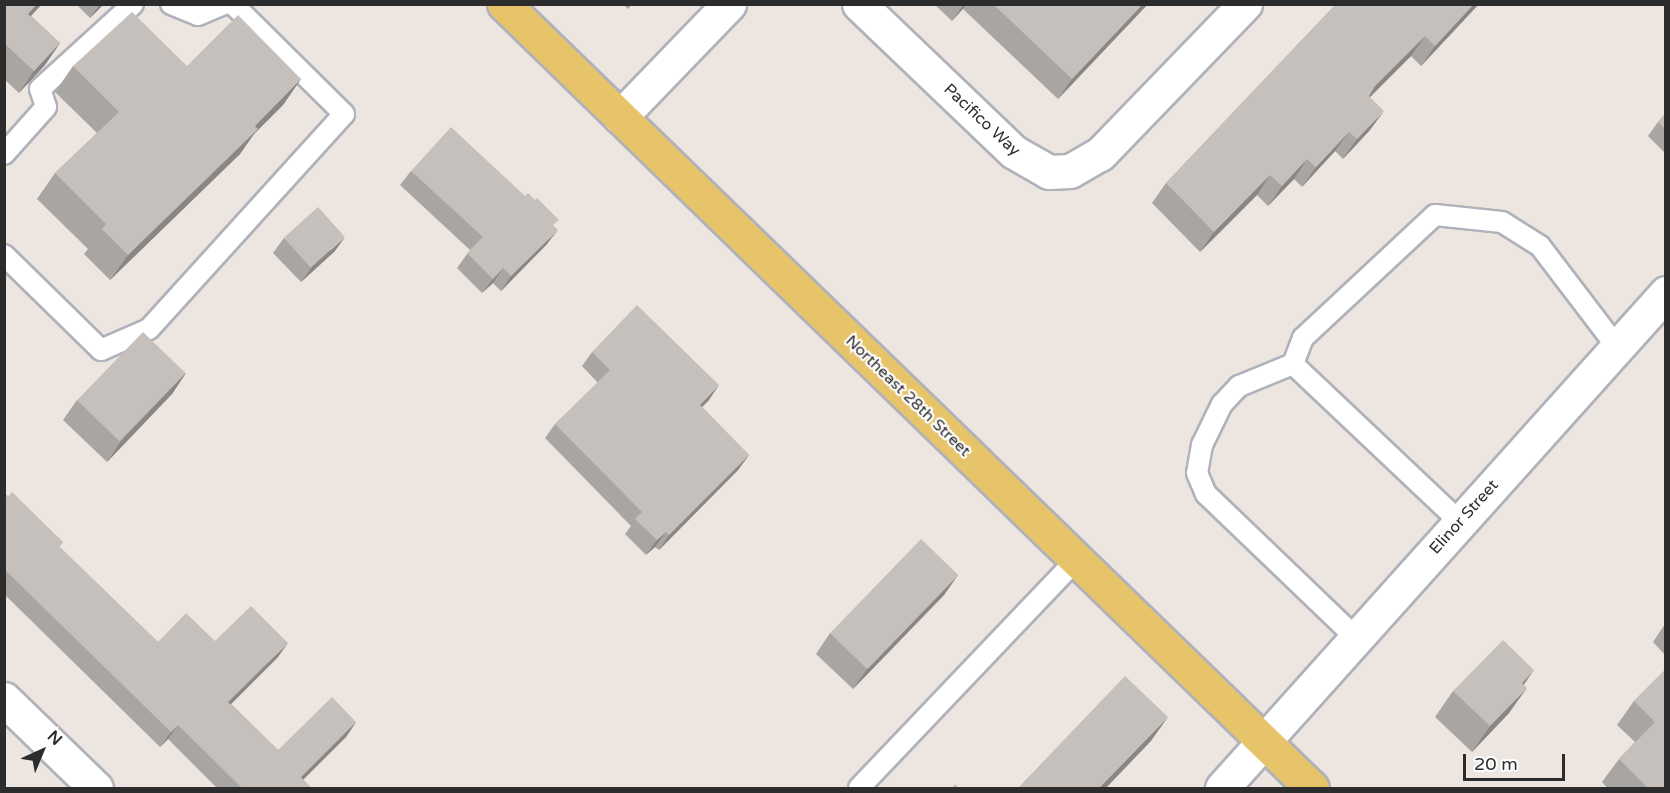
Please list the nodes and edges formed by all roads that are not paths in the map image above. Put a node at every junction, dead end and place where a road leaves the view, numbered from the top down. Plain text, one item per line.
1 (133, 4) edge
2 (171, 4) edge
3 (224, 4) edge
4 (233, 4) edge
5 (504, 4) edge
6 (729, 4) edge
7 (859, 4) edge
8 (1245, 4) edge
9 (620, 117) junction
10 (4, 154) edge
11 (4, 255) edge
12 (1665, 292) edge
13 (1617, 347) junction
14 (1293, 364) junction
15 (1460, 522) junction
16 (1076, 560) junction
17 (1356, 638) junction
18 (4, 699) edge
19 (1263, 741) junction
20 (96, 789) edge
21 (859, 789) edge
22 (1222, 789) edge
23 (1312, 789) edge

1 - 10 lane
2 - 3 lane
4 - 11 lane
5 - 9 main road, Northeast 28th Street
6 - 9 street
7 - 8 street, Pacifico Way
9 - 16 main road, Northeast 28th Street
12 - 13 street, Elinor Street
13 - 14 lane
13 - 15 street, Elinor Street
14 - 15 lane
14 - 17 lane
15 - 17 street, Elinor Street
16 - 19 main road, Northeast 28th Street
16 - 21 lane
17 - 19 street, Elinor Street
18 - 20 street
19 - 22 street, Elinor Street
19 - 23 main road, Northeast 28th Street

